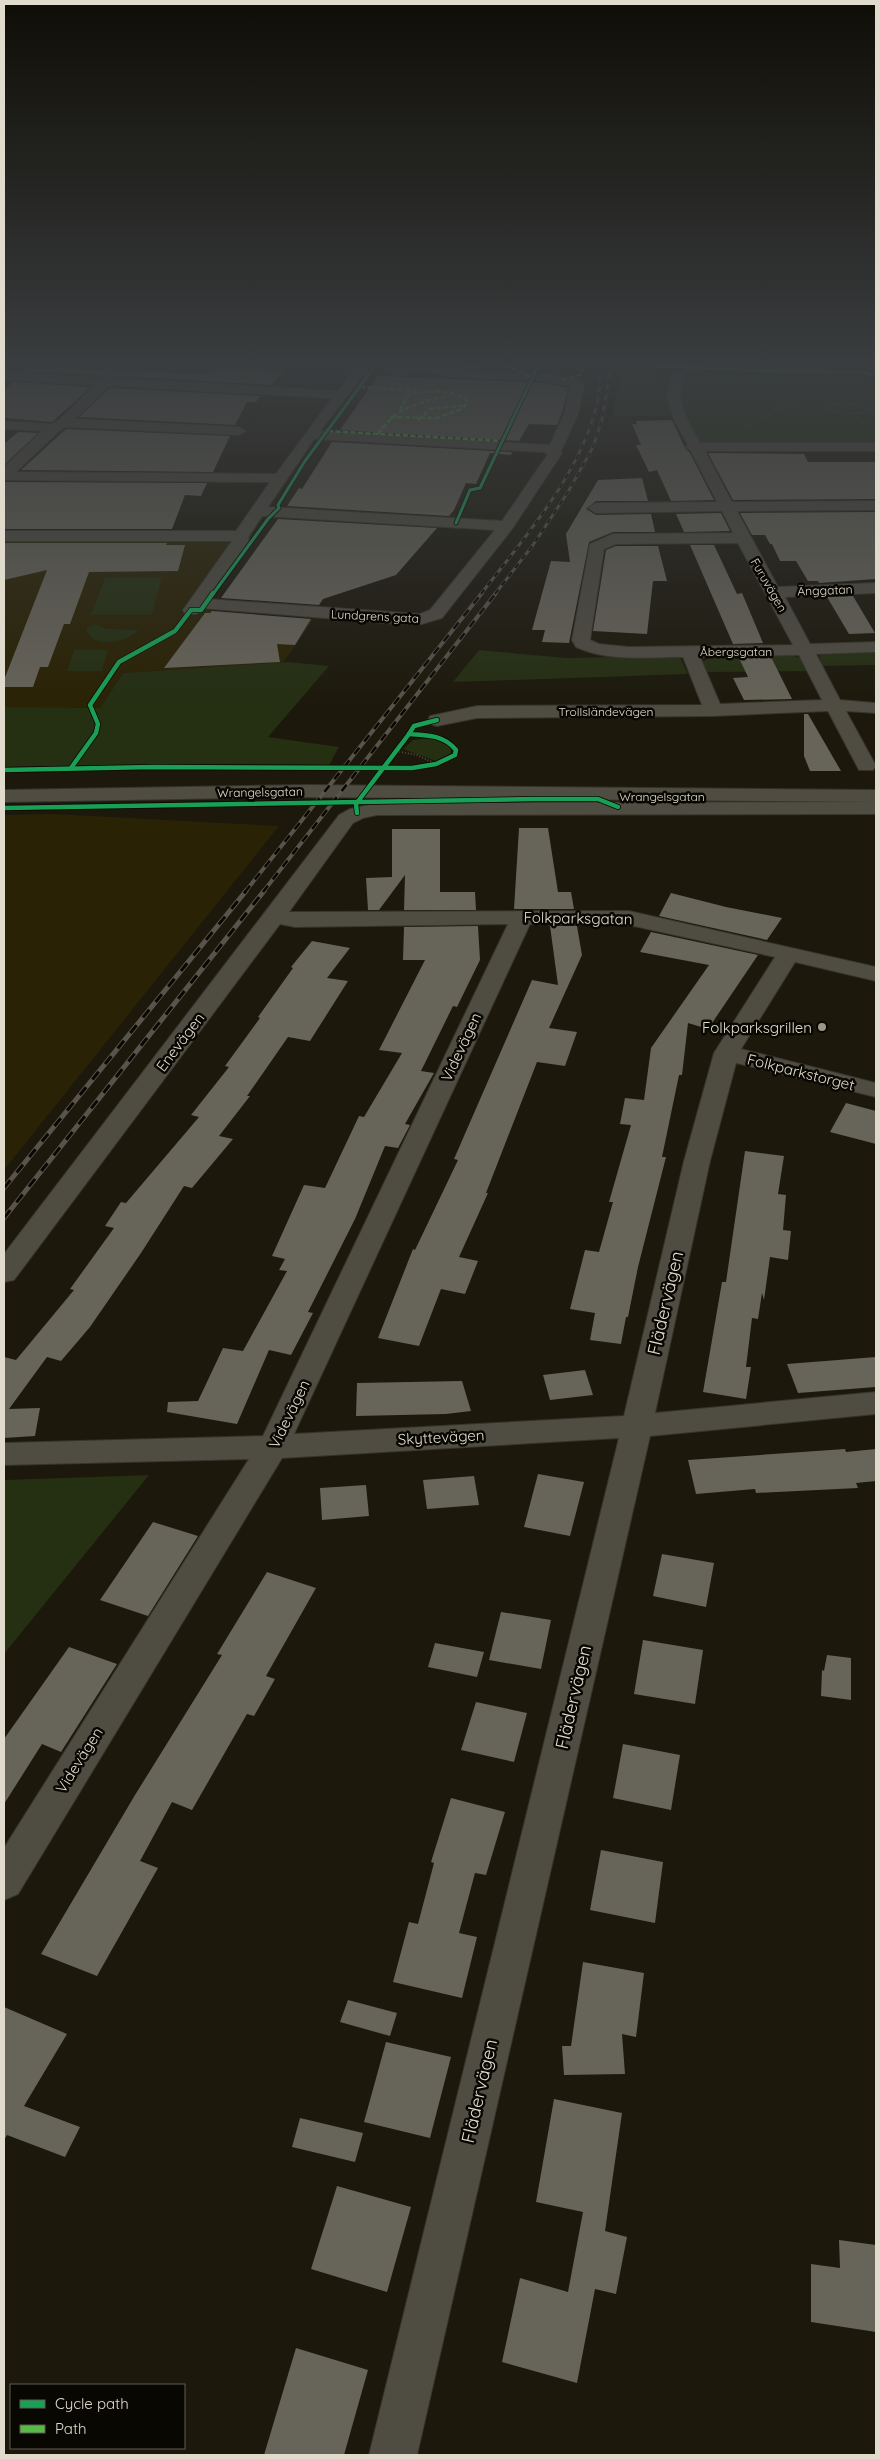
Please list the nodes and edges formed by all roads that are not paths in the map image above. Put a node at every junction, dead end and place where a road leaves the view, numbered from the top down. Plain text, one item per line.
1 (279, 481) edge
2 (539, 481) edge
3 (715, 481) edge
4 (876, 505) edge
5 (725, 506) junction
6 (596, 508) dead end
7 (260, 511) junction
8 (507, 526) junction
9 (4, 536) edge
10 (241, 536) junction
11 (743, 538) junction
12 (876, 588) edge
13 (774, 592) junction
14 (876, 647) edge
15 (804, 650) junction
16 (689, 651) junction
17 (835, 705) junction
18 (876, 708) edge
19 (713, 710) junction
20 (437, 720) dead end
21 (866, 766) dead end
22 (4, 782) edge
23 (876, 783) edge
24 (4, 796) edge
25 (876, 796) edge
26 (876, 808) edge
27 (357, 813) joint
28 (274, 917) junction
29 (522, 917) junction
30 (788, 954) junction
31 (876, 974) edge
32 (726, 1053) junction
33 (876, 1090) edge
34 (4, 1273) edge
35 (876, 1403) edge
36 (637, 1426) junction
37 (273, 1447) junction
38 (4, 1454) edge
39 (4, 1882) edge
40 (393, 2455) edge

1 - 7 street
2 - 8 street, Lundgrens gata
3 - 5 street, Furuvägen
4 - 5 street
5 - 6 street
5 - 11 street, Furuvägen
7 - 8 street
7 - 10 street
8 - 10 street, Lundgrens gata
9 - 10 street
11 - 13 street, Furuvägen
11 - 16 street, Åbergsgatan
12 - 13 street, Änggatan
13 - 15 street, Furuvägen
14 - 15 street, Åbergsgatan
15 - 16 street, Åbergsgatan
15 - 17 street, Furuvägen
16 - 19 street
17 - 18 street, Trollsländevägen
17 - 19 street, Trollsländevägen
17 - 21 street, Furuvägen
19 - 20 street, Trollsländevägen
22 - 23 street, Wrangelsgatan
24 - 25 street, Wrangelsgatan
26 - 27 street, Wrangelsgatan
27 - 28 street, Enevägen
28 - 29 street, Folkparksgatan
28 - 34 street, Enevägen
29 - 30 street, Folkparksgatan
29 - 37 street, Videvägen
30 - 31 street, Folkparksgatan
30 - 32 street, Flädervägen
32 - 33 street, Folkparkstorget
32 - 36 street, Flädervägen
35 - 36 street, Skyttevägen
36 - 37 street, Skyttevägen
36 - 40 street, Flädervägen
37 - 38 street, Skyttevägen
37 - 39 street, Videvägen

